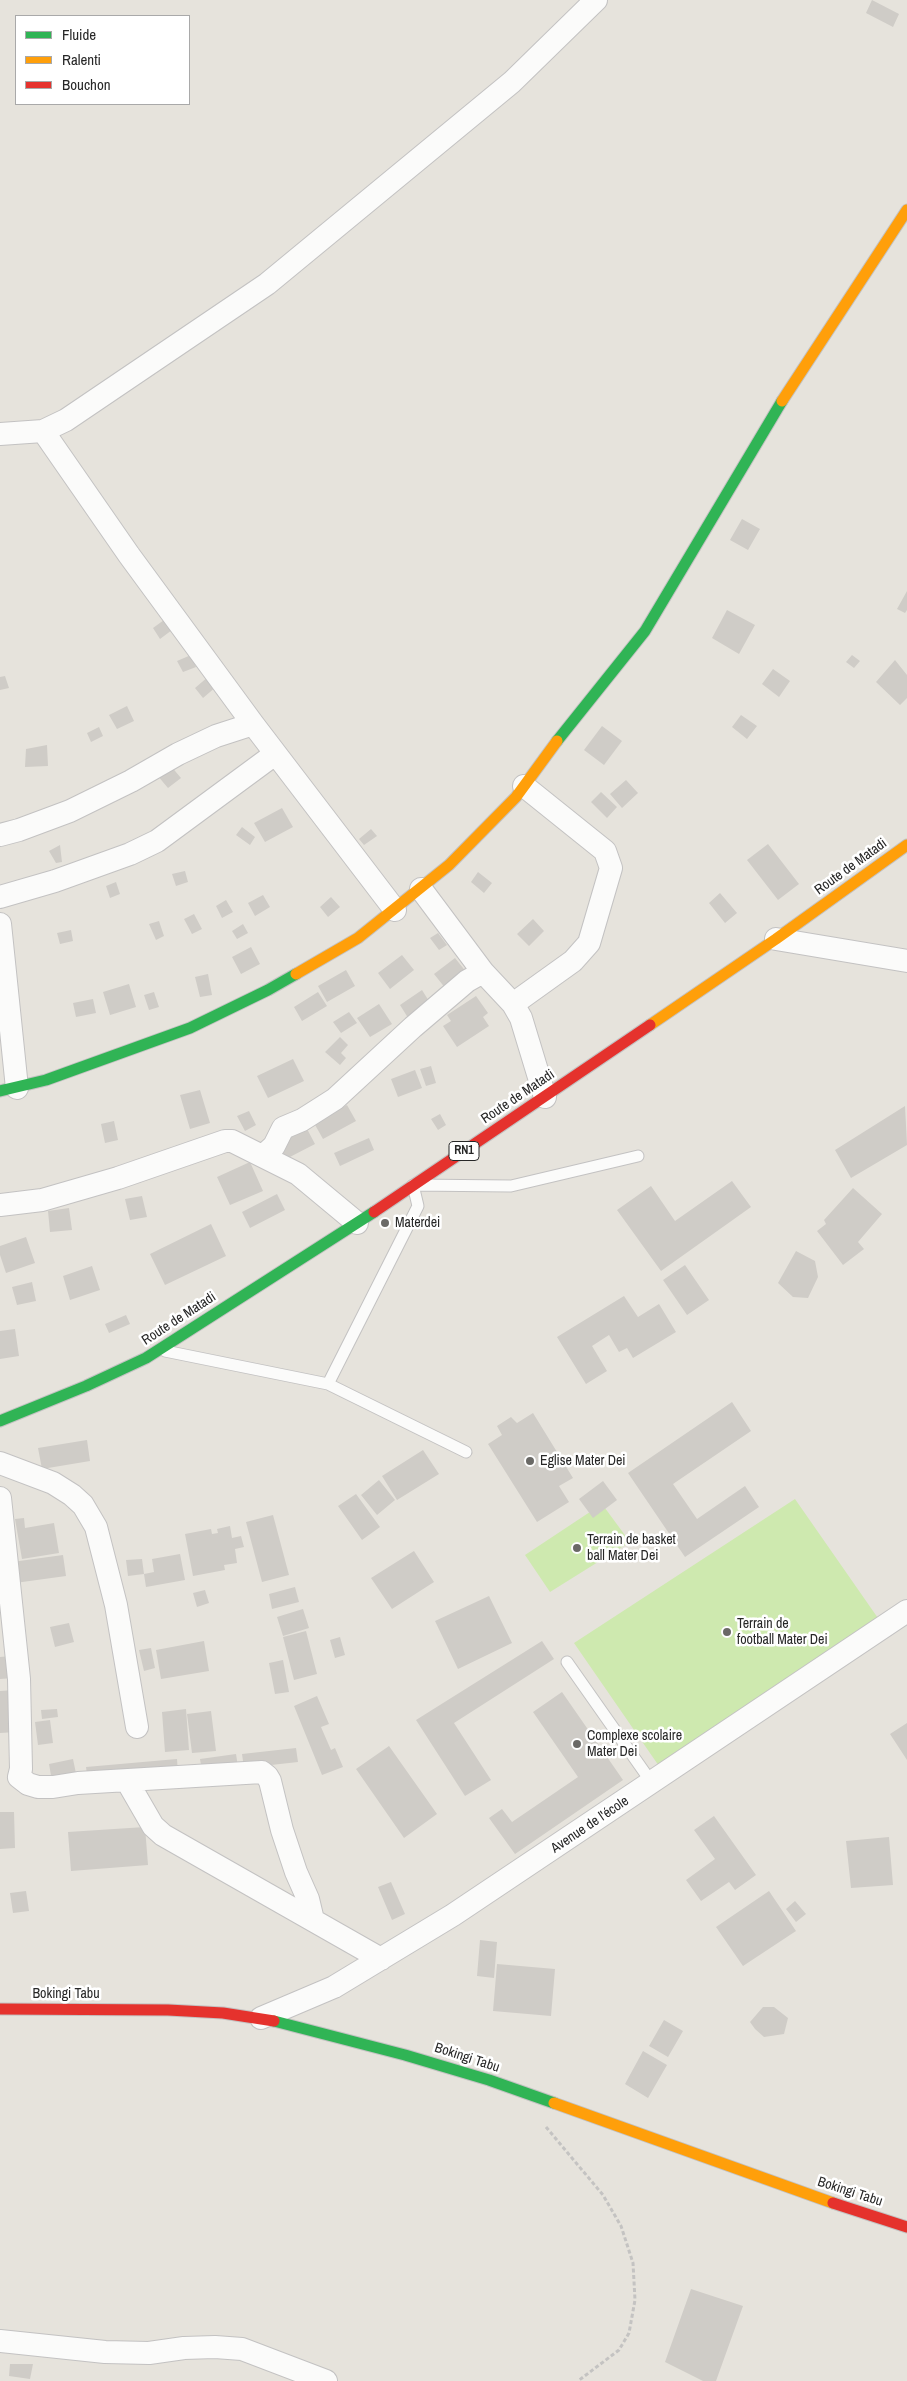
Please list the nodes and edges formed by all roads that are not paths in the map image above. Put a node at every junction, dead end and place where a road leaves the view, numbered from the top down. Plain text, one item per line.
1 (596, 0) edge
2 (907, 210) edge
3 (43, 431) junction
4 (0, 434) edge
5 (253, 724) junction
6 (275, 754) junction
7 (524, 786) junction
8 (0, 835) edge
9 (907, 845) edge
10 (421, 889) junction
11 (0, 896) edge
12 (395, 910) junction
13 (0, 924) edge
14 (776, 939) junction
15 (907, 961) edge
16 (483, 972) junction
17 (512, 1004) junction
18 (4, 1019) edge
19 (8, 1090) edge
20 (545, 1097) junction
21 (263, 1156) junction
22 (638, 1156) dead end
23 (413, 1185) junction
24 (0, 1205) edge
25 (357, 1223) junction
26 (160, 1350) junction
27 (328, 1384) junction
28 (0, 1421) edge
29 (466, 1452) dead end
30 (0, 1463) edge
31 (0, 1498) edge
32 (907, 1611) edge
33 (567, 1662) dead end
34 (137, 1727) dead end
35 (127, 1781) junction
36 (652, 1783) junction
37 (313, 1920) junction
38 (381, 1959) junction
39 (0, 2009) edge
40 (261, 2018) junction
41 (907, 2227) edge
42 (0, 2341) edge
43 (326, 2381) edge

1 - 3 street
2 - 7 main road
3 - 4 street
3 - 5 street
5 - 6 street
5 - 8 street
6 - 11 street
6 - 12 street
7 - 10 main road
7 - 17 street
9 - 14 main road, Route de Matadi / RN1
10 - 12 main road
10 - 16 street
12 - 19 main road
13 - 18 street
14 - 15 street
14 - 20 main road, Route de Matadi / RN1
16 - 17 street
16 - 21 street
17 - 20 street
18 - 19 street
20 - 23 main road, Route de Matadi / RN1
21 - 24 street
21 - 25 street
22 - 23 lane
23 - 25 main road, Route de Matadi / RN1
23 - 27 lane
25 - 26 main road, Route de Matadi / RN1
26 - 27 lane
26 - 28 main road, Route de Matadi / RN1
27 - 29 lane
30 - 34 street
31 - 35 street
32 - 36 street, Avenue de l'école
33 - 36 lane
35 - 37 street
35 - 37 street
36 - 38 street, Avenue de l'école
37 - 38 street
38 - 40 street, Avenue de l'école
39 - 40 main road, Bokingi Tabu
40 - 41 main road, Bokingi Tabu
42 - 43 street

